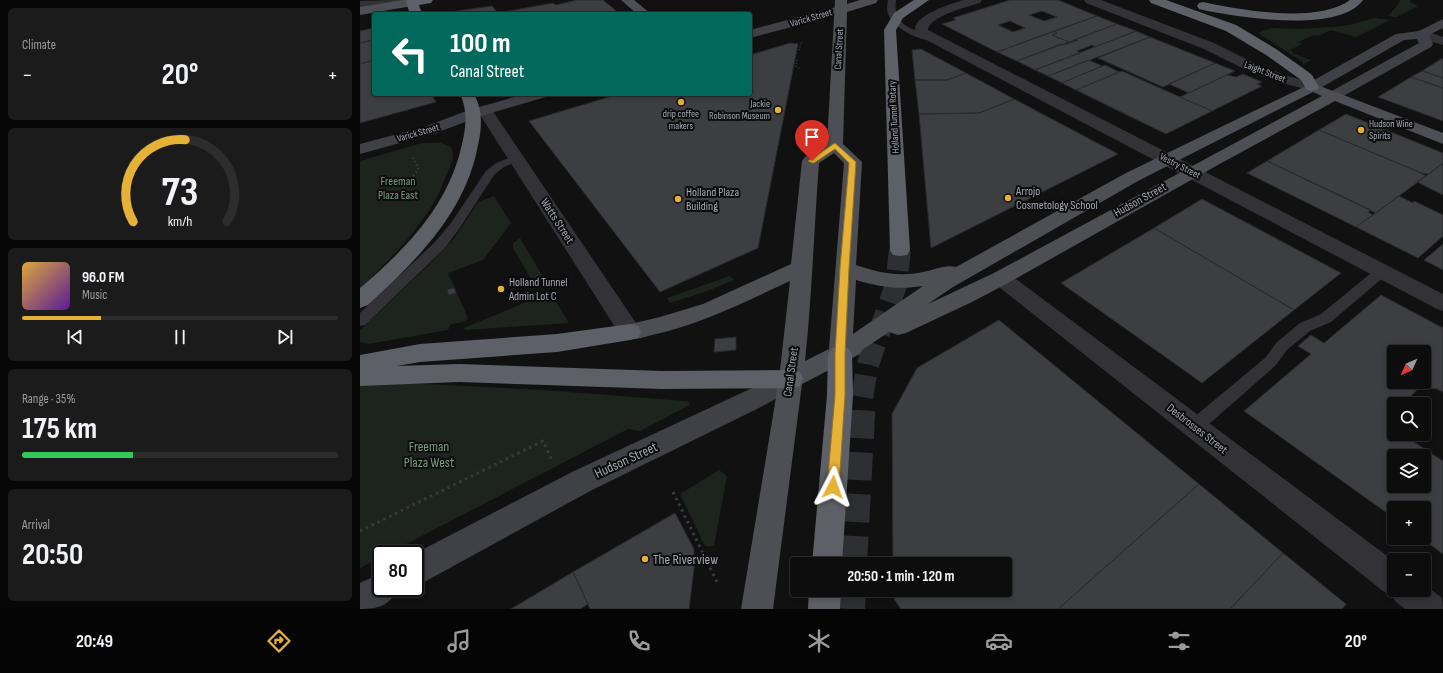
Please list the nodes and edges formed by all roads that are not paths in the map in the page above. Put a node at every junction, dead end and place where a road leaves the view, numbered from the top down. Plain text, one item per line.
1 (427, 0) edge
2 (627, 0) edge
3 (872, 0) edge
4 (892, 0) edge
5 (923, 0) edge
6 (976, 0) edge
7 (1090, 0) edge
8 (1155, 0) edge
9 (1183, 0) edge
10 (1357, 1) edge
11 (360, 5) edge
12 (841, 5) edge
13 (413, 6) edge
14 (360, 10) edge
15 (642, 12) edge
16 (894, 19) junction
17 (1443, 23) edge
18 (752, 33) edge
19 (926, 33) junction
20 (1422, 34) junction
21 (1443, 41) edge
22 (1312, 87) junction
23 (468, 96) edge
24 (534, 96) edge
25 (1333, 96) junction
26 (480, 112) junction
27 (360, 138) edge
28 (1443, 139) edge
29 (835, 145) junction
30 (360, 149) edge
31 (516, 158) junction
32 (1167, 160) junction
33 (1192, 172) junction
34 (900, 250) tunnel mouth
35 (980, 262) junction
36 (801, 268) junction
37 (845, 268) junction
38 (1381, 272) junction
39 (1001, 278) junction
40 (360, 300) edge
41 (1443, 303) edge
42 (360, 321) edge
43 (630, 332) junction
44 (840, 354) junction
45 (360, 364) edge
46 (360, 377) edge
47 (791, 379) junction
48 (1194, 427) junction
49 (828, 557) edge
50 (424, 565) edge
51 (1387, 575) edge
52 (372, 593) edge
53 (825, 597) edge
54 (1415, 597) edge
55 (360, 600) edge
56 (757, 609) edge
57 (824, 609) edge
58 (1431, 609) edge

1 - 13 highway
2 - 15 main road
3 - 12 main road, Varick Street
4 - 16 lane
5 - 16 highway
6 - 19 street
7 - 22 street, Laight Street
8 - 22 highway
9 - 10 highway
11 - 13 street
12 - 18 main road, Varick Street
12 - 29 main road, Canal Street
13 - 14 main road
16 - 19 lane
16 - 34 highway, Holland Tunnel Rotary
17 - 20 main road, Hudson Street
19 - 32 street, Vestry Street
20 - 21 street
20 - 22 main road, Hudson Street
20 - 25 main road, Hudson Street
22 - 25 main road, Laight Street
22 - 32 main road, Hudson Street
23 - 26 highway, Watts Street
24 - 26 main road, Varick Street
25 - 28 main road, Laight Street
25 - 33 main road, Hudson Street
26 - 27 main road, Varick Street
26 - 30 main road, Varick Street
26 - 31 street, Watts Street
26 - 40 highway
29 - 36 main road, Canal Street
29 - 37 main road
31 - 42 lane
31 - 43 street, Watts Street
32 - 33 street, Vestry Street
32 - 35 main road, Hudson Street
33 - 38 street, Vestry Street
33 - 39 main road, Hudson Street
35 - 37 main road
35 - 44 main road, Hudson Street
36 - 43 main road
36 - 47 main road, Canal Street
37 - 44 main road
38 - 41 street, Vestry Street
38 - 48 lane
39 - 44 main road, Hudson Street
39 - 48 street, Desbrosses Street
43 - 45 highway
44 - 47 main road, Hudson Street
44 - 49 highway
46 - 47 highway
47 - 50 main road, Hudson Street
47 - 56 main road, Canal Street
48 - 51 street, Desbrosses Street
52 - 55 main road
53 - 57 highway
54 - 58 street

